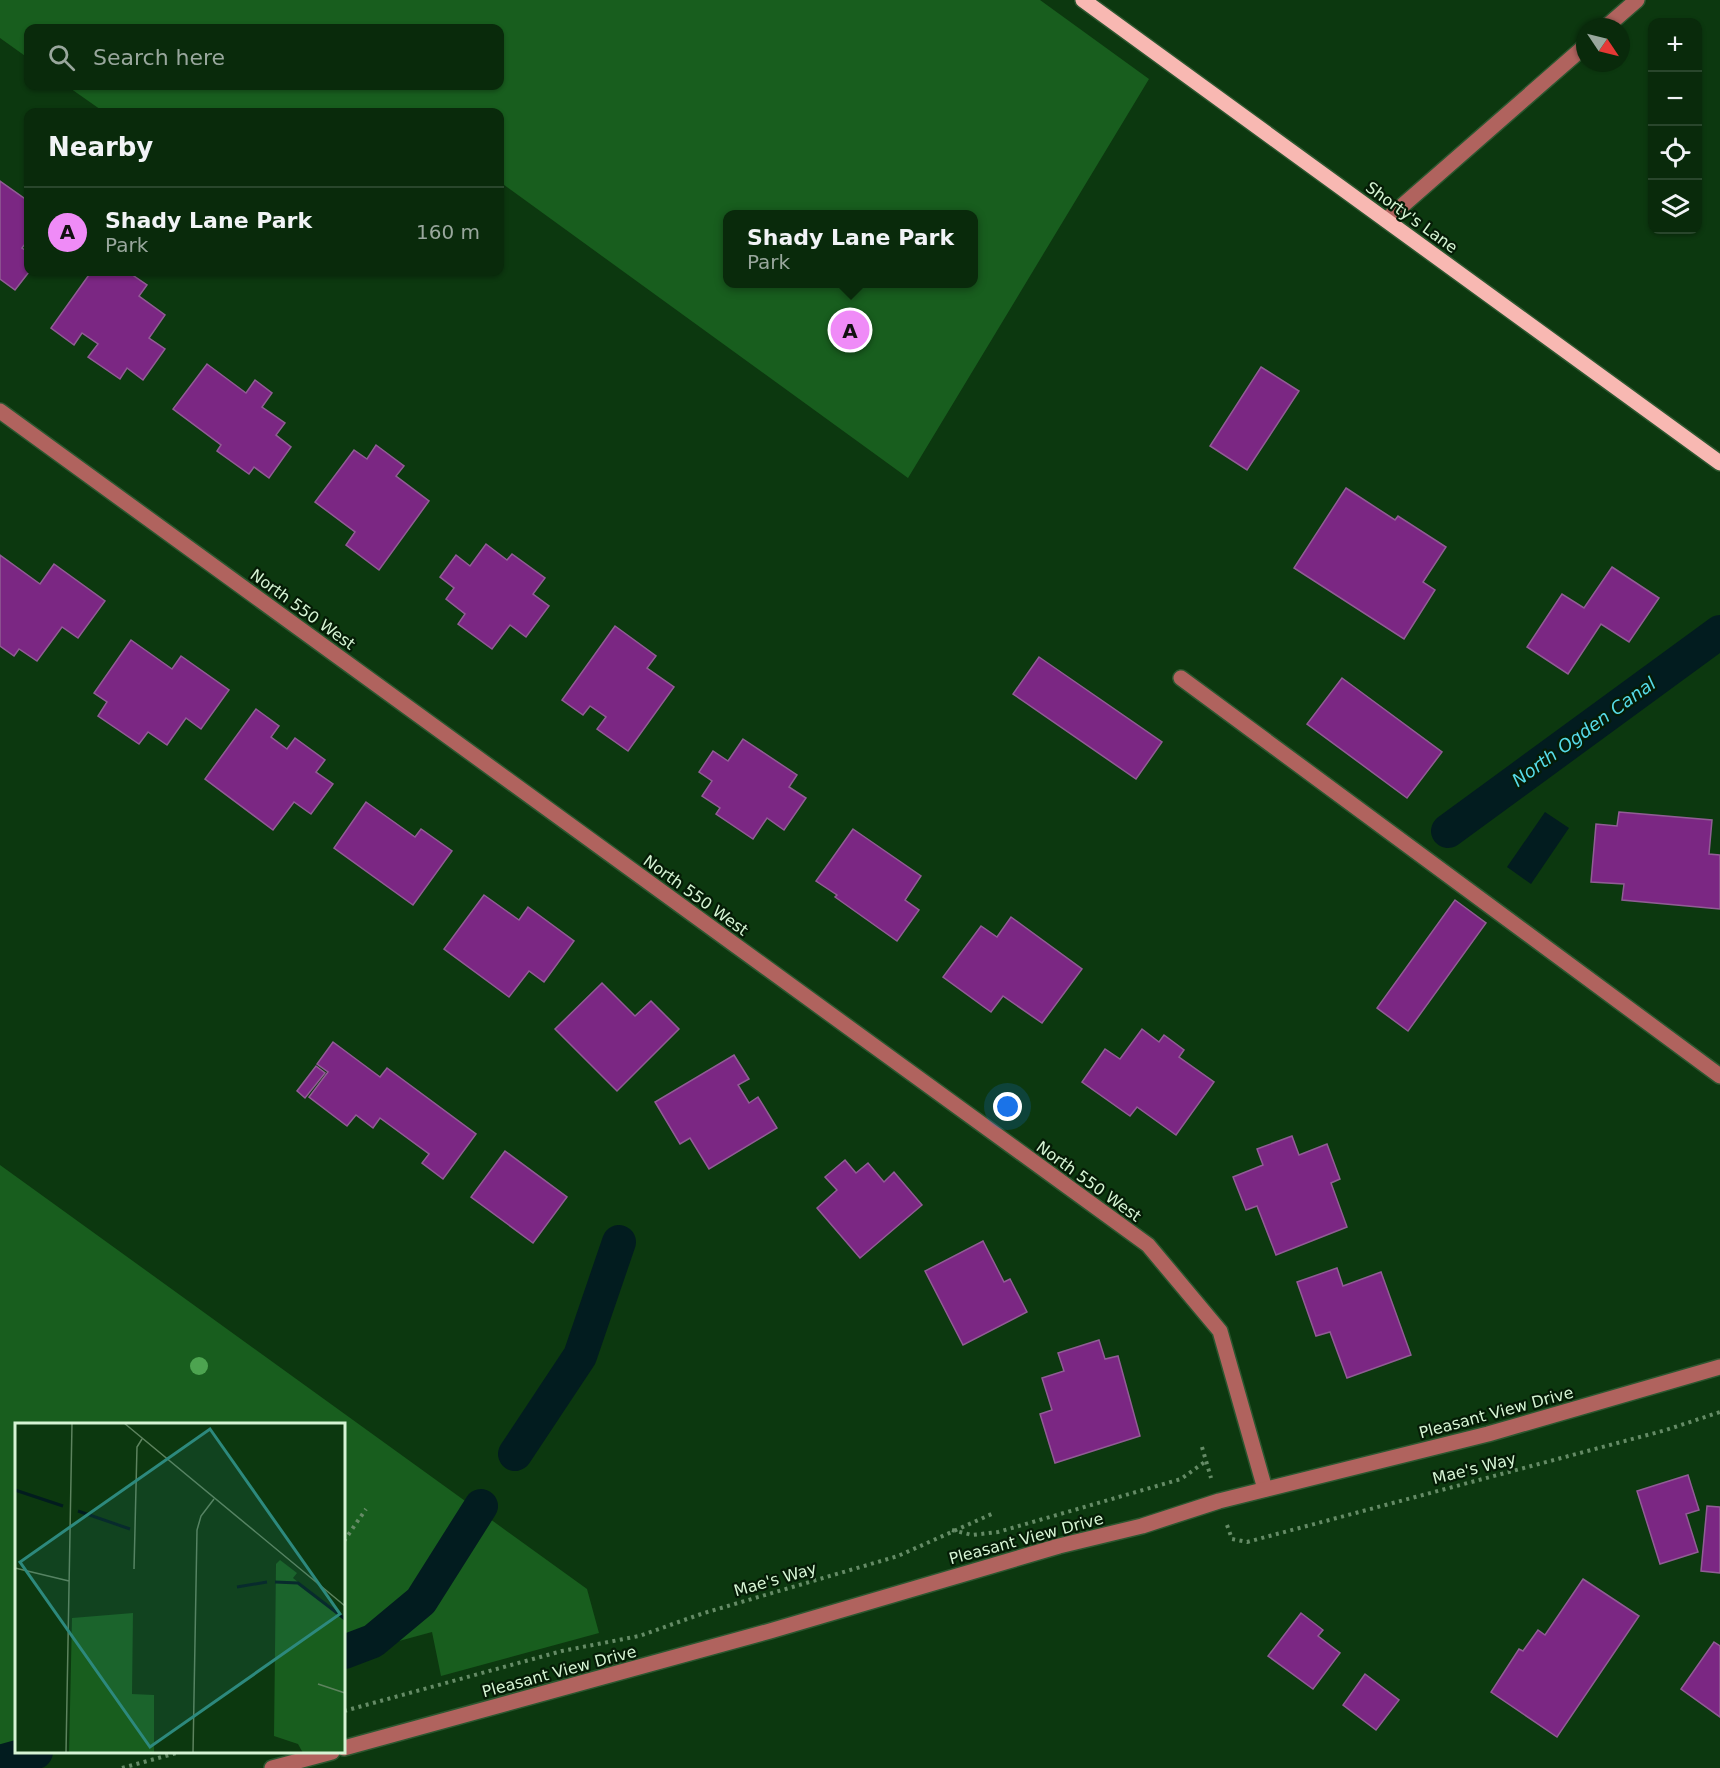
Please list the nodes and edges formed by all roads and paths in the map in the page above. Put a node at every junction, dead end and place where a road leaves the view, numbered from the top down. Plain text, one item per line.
1 (1083, 0) edge
2 (1637, 0) edge
3 (1616, 18) edge
4 (1576, 53) edge
5 (1386, 220) junction
6 (0, 411) edge
7 (1720, 463) edge
8 (1181, 678) dead end
9 (1720, 1076) edge
10 (1720, 1367) edge
11 (1720, 1412) edge
12 (1206, 1461) dead end
13 (1265, 1489) junction
14 (366, 1509) dead end
15 (994, 1513) dead end
16 (952, 1530) junction
17 (1232, 1539) dead end
18 (345, 1540) edge
19 (345, 1711) edge
20 (345, 1748) edge
21 (176, 1753) edge
22 (328, 1753) edge
23 (122, 1768) edge
24 (272, 1768) edge

1 - 5 main road, Shorty's Lane
2 - 3 street
4 - 5 street
5 - 7 main road, Shorty's Lane
6 - 13 street, North 550 West
8 - 9 street
10 - 13 street, Pleasant View Drive
11 - 17 path, Mae's Way
12 - 16 path
13 - 20 street, Pleasant View Drive
14 - 18 path
15 - 16 path, Mae's Way
16 - 19 path, Mae's Way
21 - 23 path
22 - 24 street

